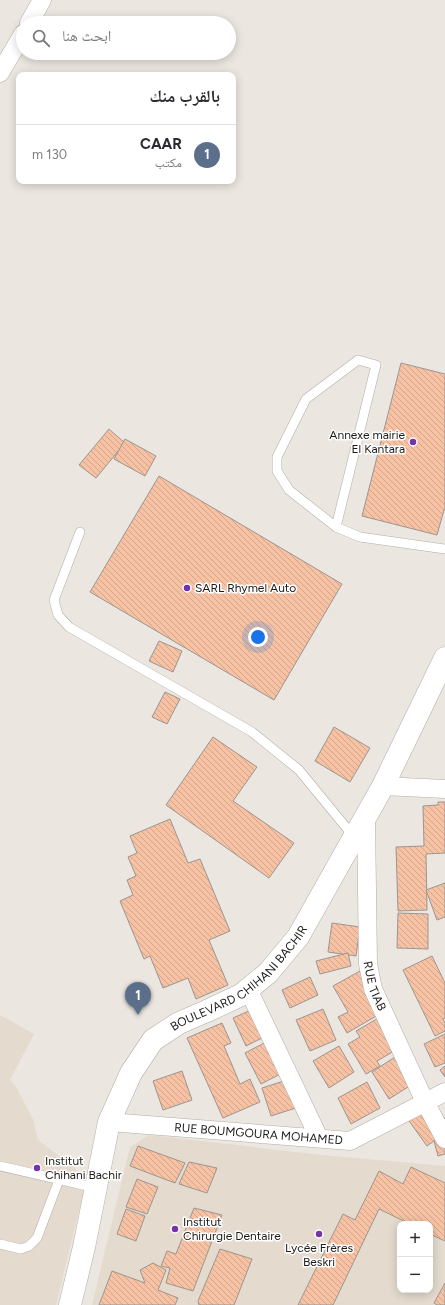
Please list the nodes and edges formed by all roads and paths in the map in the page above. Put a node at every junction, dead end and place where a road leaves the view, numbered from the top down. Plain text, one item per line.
1 (42, 0) edge
2 (33, 16) edge
3 (16, 46) edge
4 (0, 73) edge
5 (336, 527) junction
6 (80, 532) dead end
7 (445, 549) edge
8 (445, 658) edge
9 (383, 786) junction
10 (445, 789) edge
11 (366, 817) junction
12 (355, 838) junction
13 (248, 989) junction
14 (445, 1092) edge
15 (425, 1102) junction
16 (109, 1122) junction
17 (319, 1138) junction
18 (445, 1139) edge
19 (0, 1166) edge
20 (59, 1180) junction
21 (96, 1188) junction
22 (0, 1244) edge
23 (70, 1305) edge

1 - 2 street
3 - 4 street
5 - 5 lane
5 - 7 lane
6 - 12 lane
8 - 9 main road, BOULEVARD CHIHANI BACHIR
9 - 10 street
9 - 11 main road, BOULEVARD CHIHANI BACHIR
11 - 12 main road, BOULEVARD CHIHANI BACHIR
11 - 15 street, RUE TIAB
12 - 13 main road, BOULEVARD CHIHANI BACHIR
13 - 16 main road, BOULEVARD CHIHANI BACHIR
13 - 17 street
14 - 15 street, RUE BOUMGOURA MOHAMED
15 - 17 street, RUE BOUMGOURA MOHAMED
15 - 18 street, RUE TIAB
16 - 17 street, RUE BOUMGOURA MOHAMED
16 - 21 main road, BOULEVARD CHIHANI BACHIR
19 - 20 lane
20 - 21 lane
20 - 22 lane
21 - 23 main road, BOULEVARD CHIHANI BACHIR

